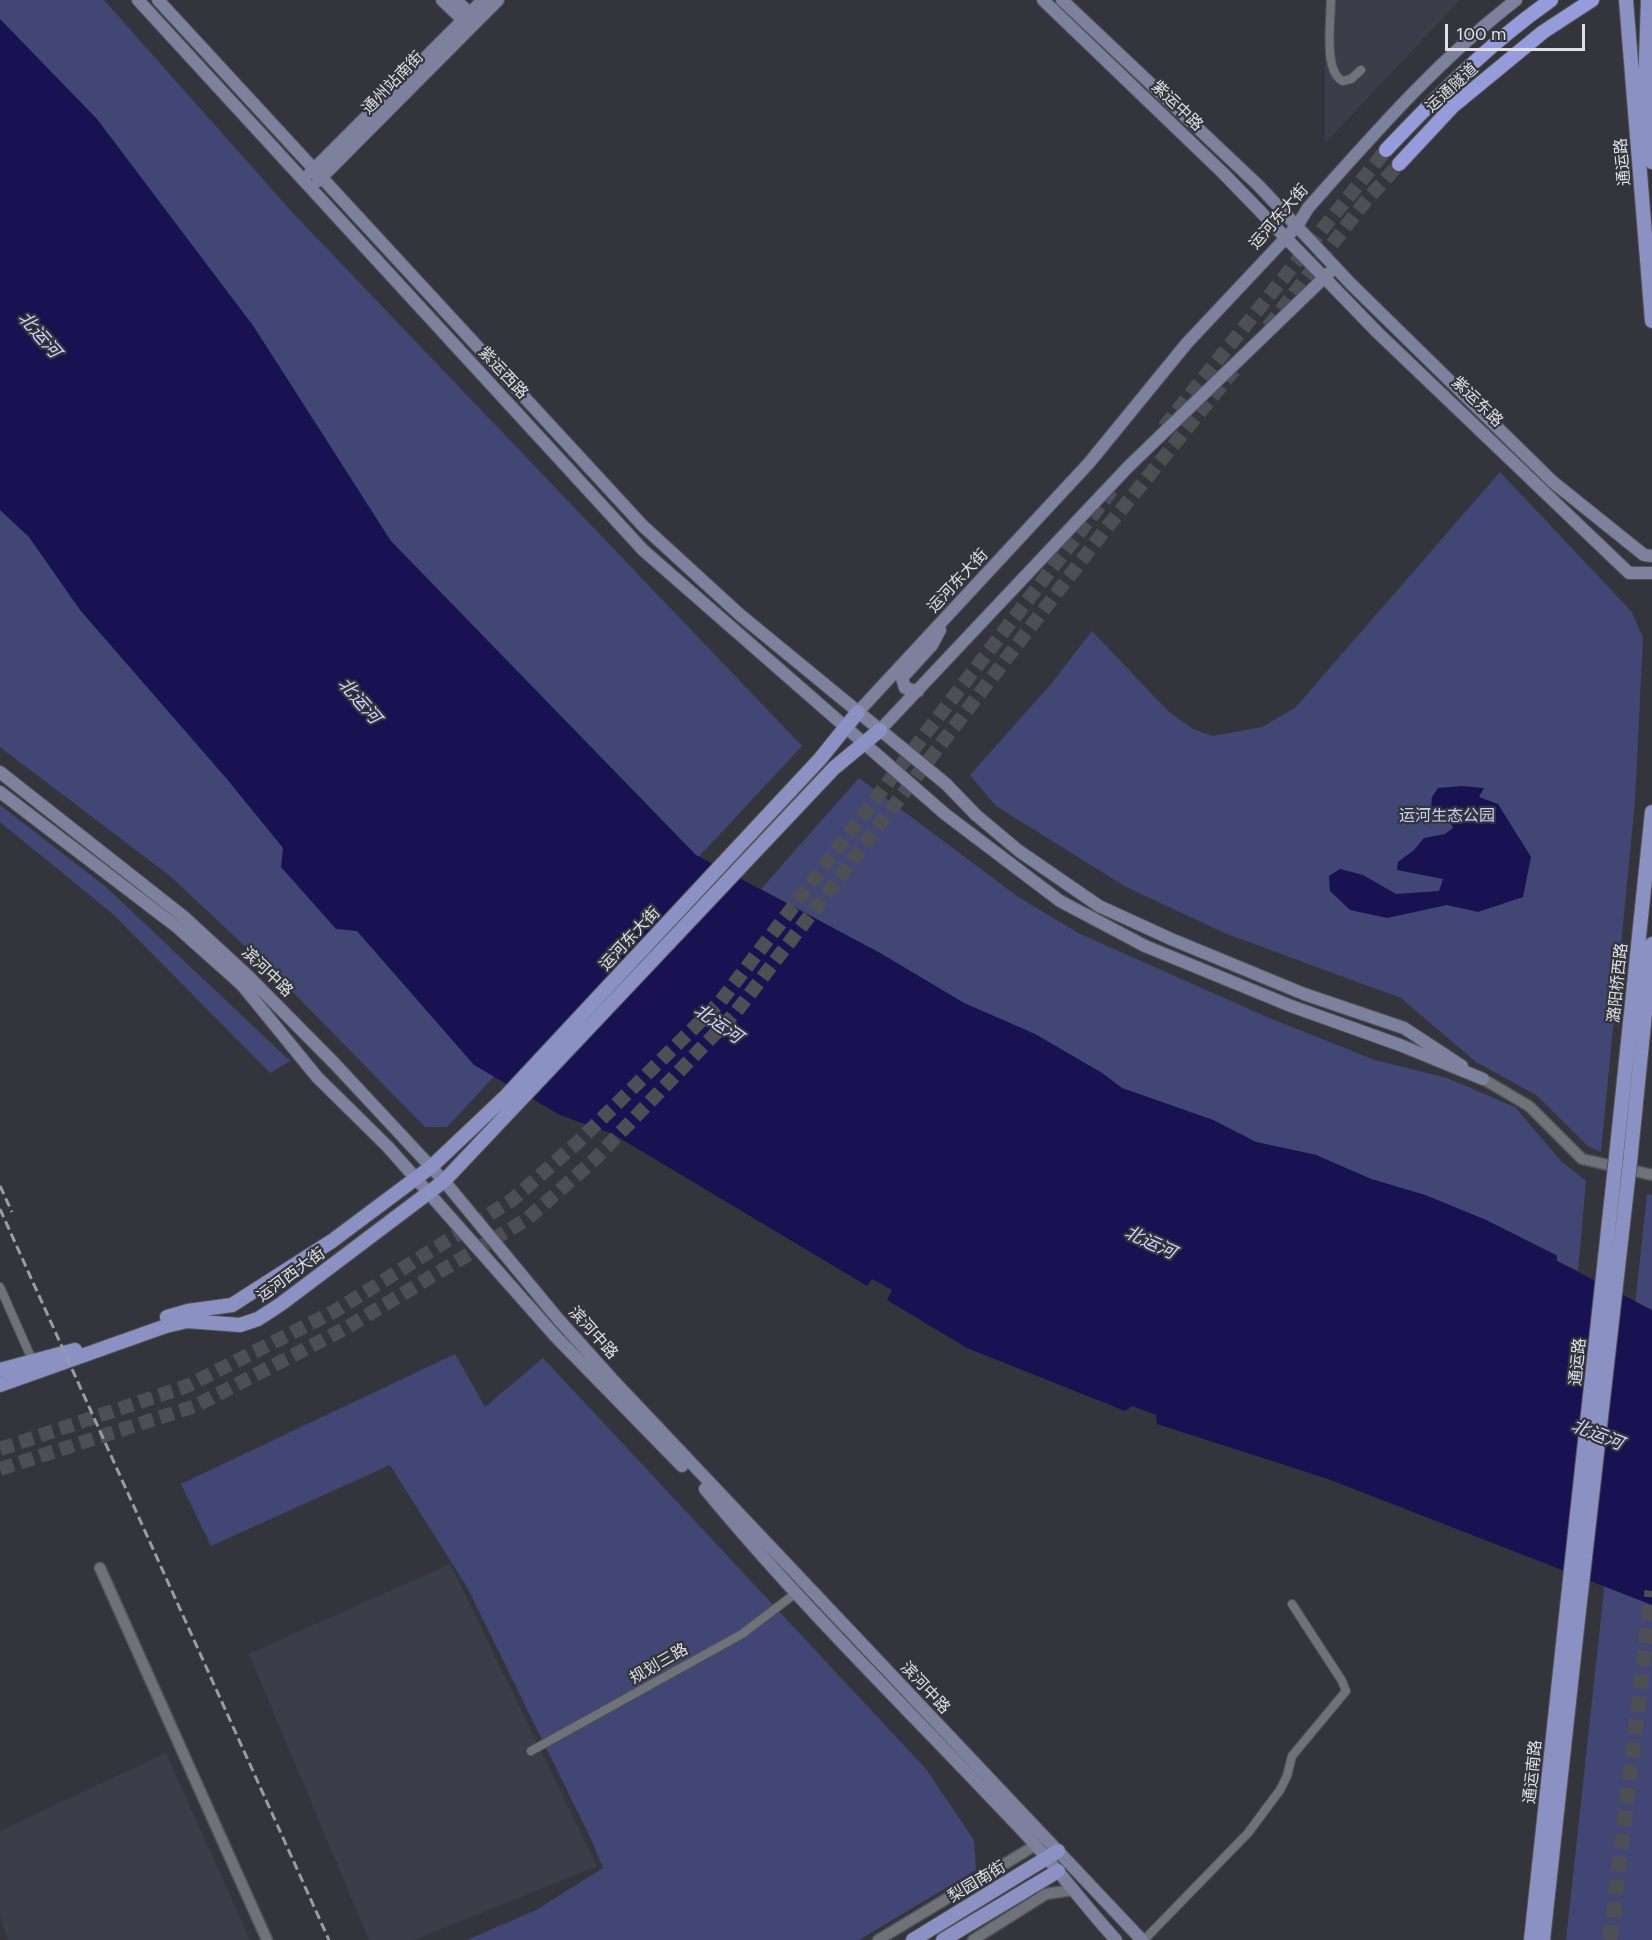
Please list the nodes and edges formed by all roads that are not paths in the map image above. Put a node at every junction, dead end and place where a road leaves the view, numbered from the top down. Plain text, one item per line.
1 (138, 0) edge
2 (158, 0) edge
3 (442, 0) edge
4 (455, 0) edge
5 (483, 0) edge
6 (498, 0) edge
7 (1043, 0) edge
8 (1062, 0) edge
9 (1331, 0) edge
10 (1516, 0) edge
11 (1551, 0) edge
12 (1592, 0) edge
13 (1626, 0) edge
14 (1648, 0) edge
15 (471, 20) junction
16 (1361, 70) dead end
17 (1386, 150) tunnel mouth
18 (1652, 162) edge
19 (1399, 164) tunnel mouth
20 (318, 173) junction
21 (306, 183) junction
22 (1297, 226) junction
23 (1285, 240) junction
24 (1335, 267) junction
25 (1323, 278) junction
26 (1652, 321) edge
27 (1652, 556) edge
28 (1652, 573) edge
29 (946, 618) junction
30 (918, 691) junction
31 (858, 712) junction
32 (847, 726) junction
33 (880, 730) junction
34 (867, 743) junction
35 (0, 772) edge
36 (0, 792) edge
37 (1652, 812) edge
38 (1652, 944) edge
39 (1483, 1079) junction
40 (512, 1100) junction
41 (1616, 1157) joint
42 (1630, 1162) joint
43 (431, 1167) junction
44 (1652, 1175) edge
45 (415, 1178) junction
46 (444, 1181) junction
47 (429, 1192) junction
48 (0, 1287) edge
49 (35, 1364) junction
50 (0, 1370) edge
51 (0, 1385) edge
52 (100, 1568) dead end
53 (796, 1593) junction
54 (1292, 1604) dead end
55 (1573, 1608) junction
56 (531, 1751) dead end
57 (1036, 1845) junction
58 (1053, 1854) junction
59 (1063, 1868) junction
60 (1072, 1890) junction
61 (267, 1940) edge
62 (878, 1940) edge
63 (913, 1940) edge
64 (944, 1940) edge
65 (973, 1940) edge
66 (1116, 1940) edge
67 (1143, 1940) edge
68 (1532, 1940) edge
69 (1543, 1940) edge

1 - 21 main road, 紫运西路
2 - 20 main road, 紫运西路
3 - 15 main road
4 - 15 main road
5 - 15 main road, 通州站南街
6 - 15 main road, 通州站南街
7 - 23 main road, 紫运中路
8 - 22 main road, 紫运中路
9 - 16 street
10 - 22 main road, 运河东大街
11 - 17 highway, 运通隧道
12 - 19 highway, 运通隧道
13 - 26 main road, 通运路
14 - 18 main road, 通运路
15 - 20 main road, 通州站南街
20 - 21 main road, 通州站南街
20 - 31 main road, 紫运西路
21 - 32 main road, 紫运西路
22 - 23 main road, 运河东大街
22 - 24 main road, 紫运东路
23 - 25 main road, 紫运东路
23 - 29 main road, 运河东大街
24 - 25 main road, 运河东大街
24 - 27 main road, 紫运东路
25 - 28 main road, 紫运东路
25 - 30 main road, 运河东大街
29 - 30 main road
29 - 31 main road, 运河东大街
30 - 33 main road, 运河东大街
31 - 32 main road, 运河东大街
31 - 33 main road, 紫运西路
32 - 34 main road, 紫运西路
32 - 40 main road, 运河东大街
33 - 34 main road, 运河东大街
33 - 39 main road, 紫运西路
34 - 39 main road, 紫运西路
34 - 40 main road, 运河东大街
35 - 43 main road, 滨河中路
36 - 45 main road, 滨河中路
37 - 41 main road, 潞阳桥西路
38 - 42 main road, 潞阳桥西路
39 - 44 street
40 - 43 main road, 运河东大街
40 - 46 main road, 运河东大街
41 - 55 main road, 通运路, bridge
42 - 55 main road, 通运路, bridge
43 - 45 main road, 运河东大街
43 - 46 main road, 滨河中路
45 - 47 main road, 滨河中路
45 - 49 main road, 运河西大街
46 - 47 main road, 运河西大街
46 - 58 main road, 滨河中路
47 - 49 main road, 运河西大街
47 - 53 main road, 滨河中路
48 - 49 street
49 - 50 main road, 运河西大街
49 - 51 main road, 运河西大街
52 - 61 street
53 - 56 street, 规划三路
53 - 57 main road, 滨河中路
54 - 67 street
55 - 68 main road, 通运南路
55 - 69 main road, 通运南路
57 - 58 main road, 滨河中路
57 - 62 street
58 - 59 main road, 滨河中路
58 - 63 main road, 梨园南街
59 - 60 main road, 滨河中路
59 - 64 main road, 梨园南街
59 - 67 main road, 滨河中路
60 - 65 street
60 - 66 main road, 滨河中路

